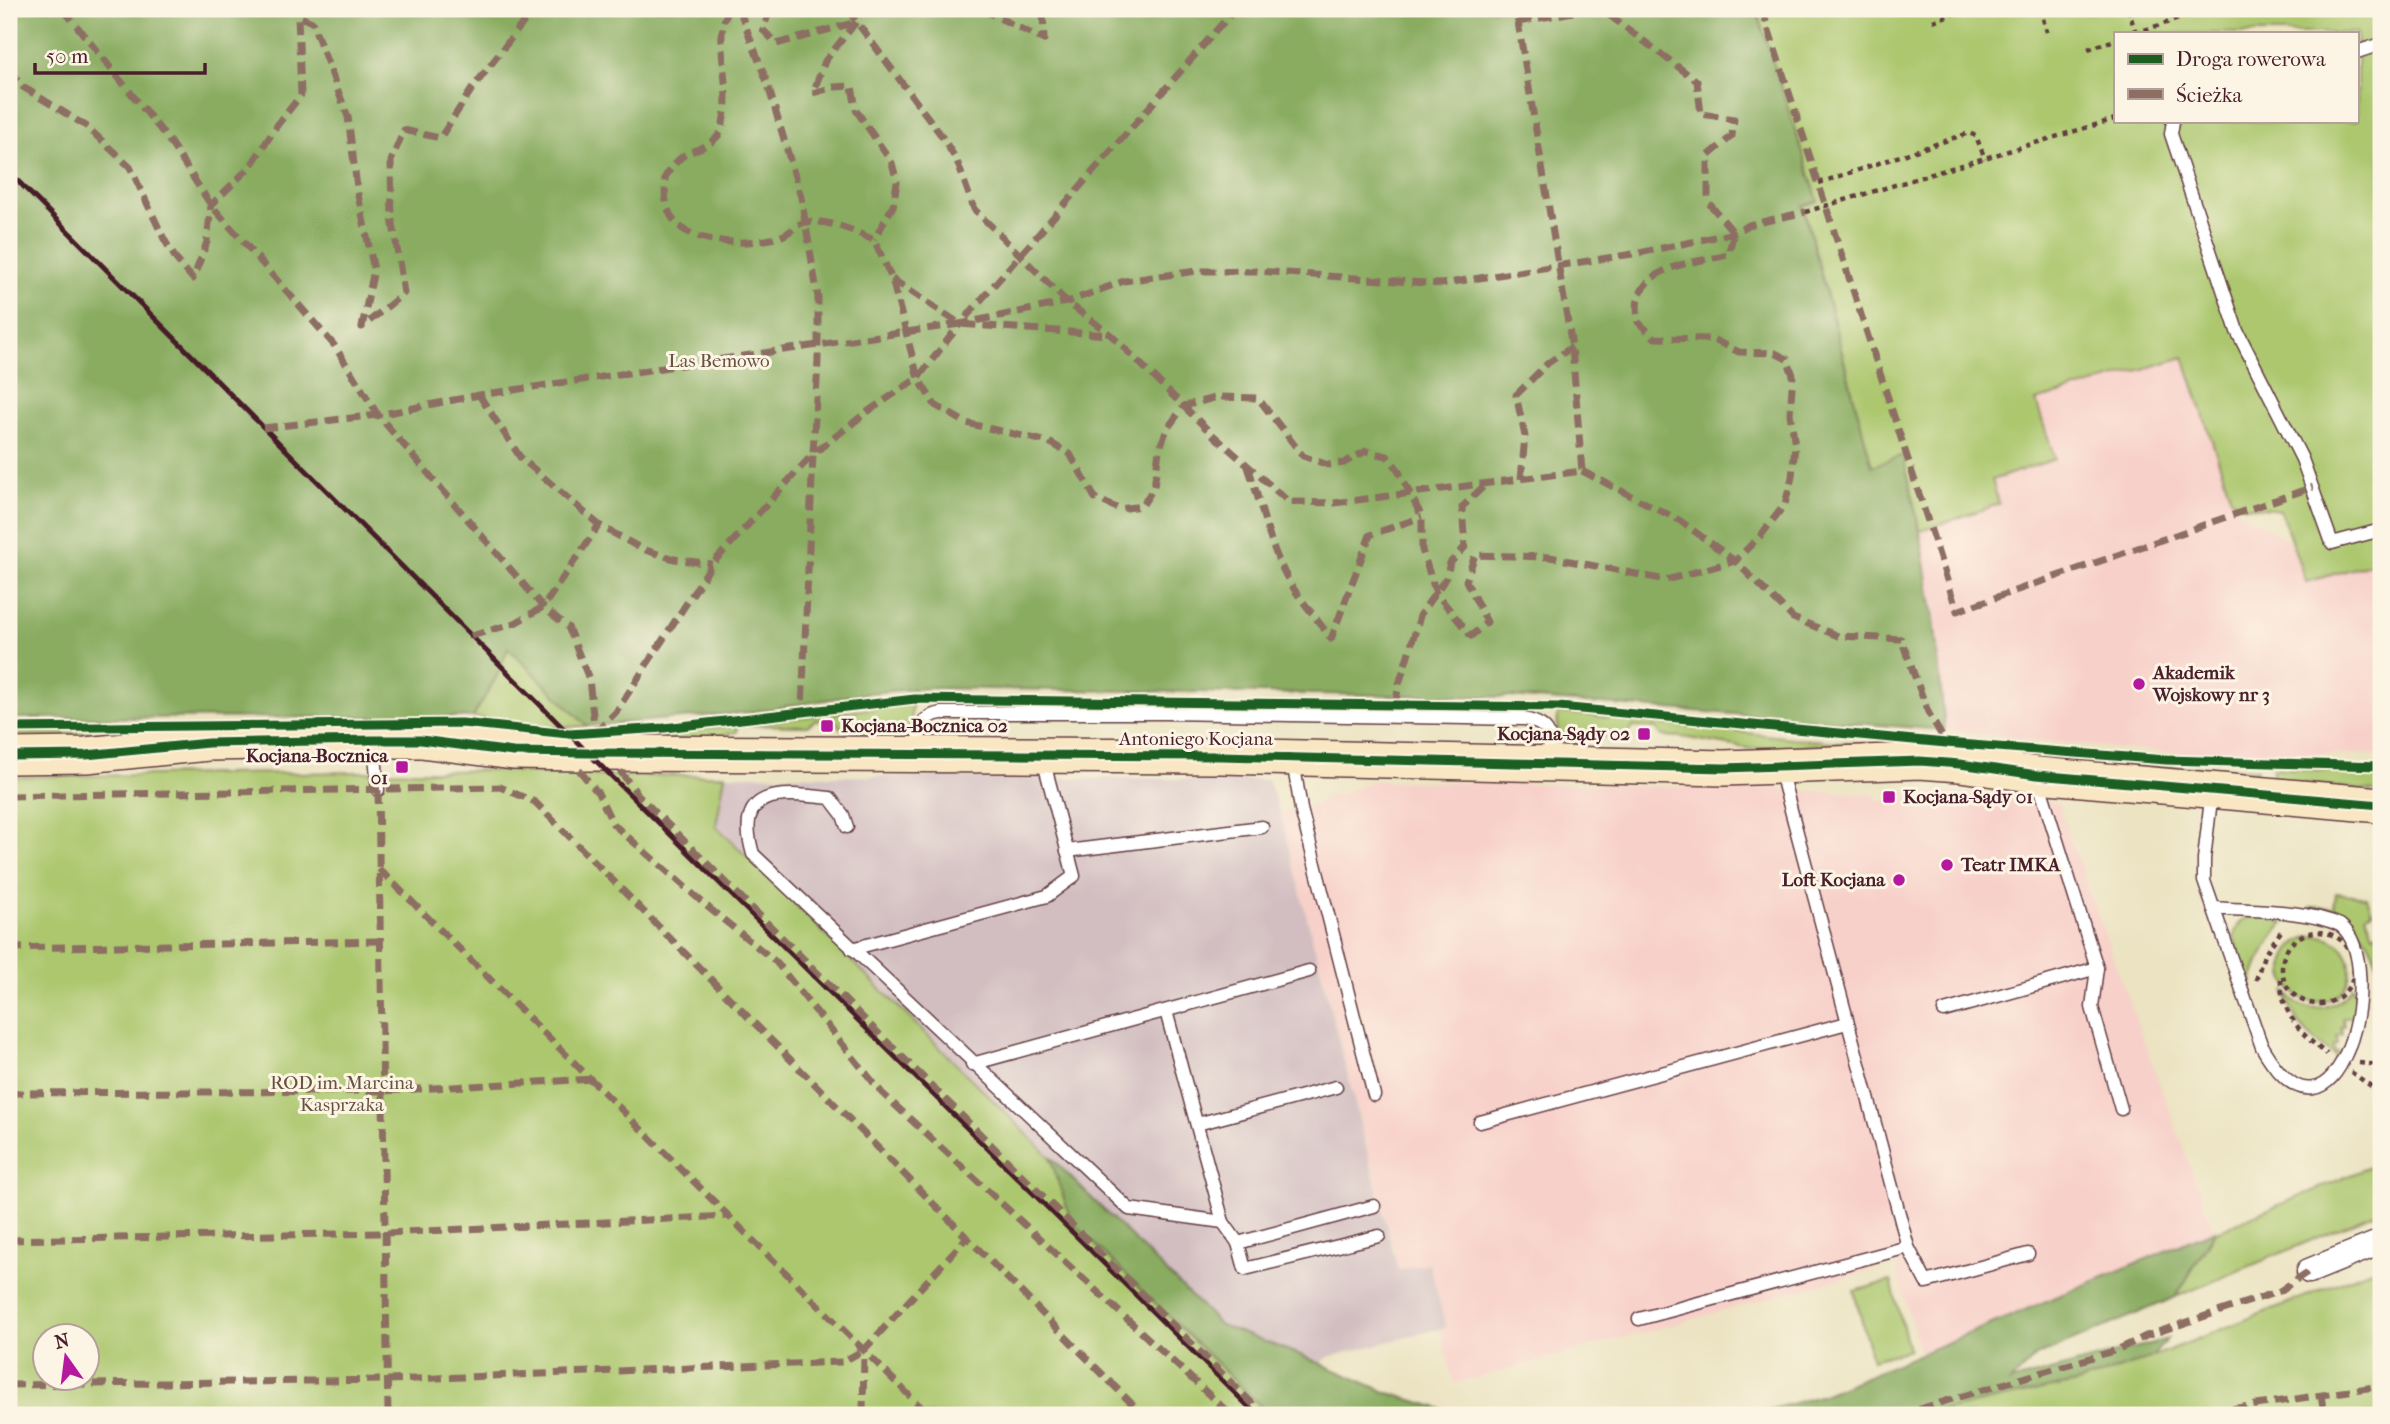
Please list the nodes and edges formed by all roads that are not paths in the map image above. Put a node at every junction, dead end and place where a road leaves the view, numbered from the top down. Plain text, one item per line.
1 (2381, 44) edge
2 (2358, 52) edge
3 (2173, 122) edge
4 (2381, 530) edge
5 (374, 740) junction
6 (919, 755) junction
7 (1042, 755) junction
8 (9, 756) edge
9 (1296, 757) junction
10 (1549, 763) junction
11 (1779, 767) junction
12 (2037, 775) junction
13 (378, 790) dead end
14 (2212, 790) junction
15 (2381, 805) edge
16 (847, 827) dead end
17 (1262, 827) dead end
18 (1068, 852) junction
19 (2213, 908) junction
20 (852, 949) junction
21 (2098, 968) junction
22 (2371, 969) dead end
23 (1309, 971) dead end
24 (1166, 1011) junction
25 (1944, 1011) dead end
26 (1847, 1023) junction
27 (2363, 1047) dead end
28 (972, 1064) junction
29 (1336, 1087) dead end
30 (1374, 1095) dead end
31 (2120, 1109) dead end
32 (1480, 1122) dead end
33 (1197, 1124) junction
34 (1374, 1206) dead end
35 (1223, 1222) junction
36 (1380, 1236) dead end
37 (2381, 1242) edge
38 (1238, 1243) junction
39 (1908, 1247) junction
40 (2028, 1254) dead end
41 (2309, 1271) dead end
42 (1639, 1319) dead end

1 - 2 lane
3 - 4 lane
5 - 6 street, Antoniego Kocjana
5 - 8 street, Antoniego Kocjana
5 - 13 lane
6 - 7 street, Antoniego Kocjana
6 - 10 lane
7 - 9 street, Antoniego Kocjana
7 - 18 lane
9 - 10 street, Antoniego Kocjana
9 - 30 lane
10 - 11 street, Antoniego Kocjana
11 - 12 street, Antoniego Kocjana
11 - 26 lane
12 - 14 street, Antoniego Kocjana
12 - 21 lane
14 - 15 street, Antoniego Kocjana
14 - 19 lane
16 - 20 lane
17 - 18 lane
18 - 20 lane
19 - 22 lane
19 - 27 lane
20 - 28 lane
21 - 25 lane
21 - 31 lane
23 - 24 lane
24 - 28 lane
24 - 33 lane
26 - 32 lane
26 - 39 lane
28 - 35 lane
29 - 33 lane
33 - 35 lane
34 - 38 lane
35 - 38 lane
36 - 38 lane
37 - 41 street
39 - 40 lane
39 - 42 lane

